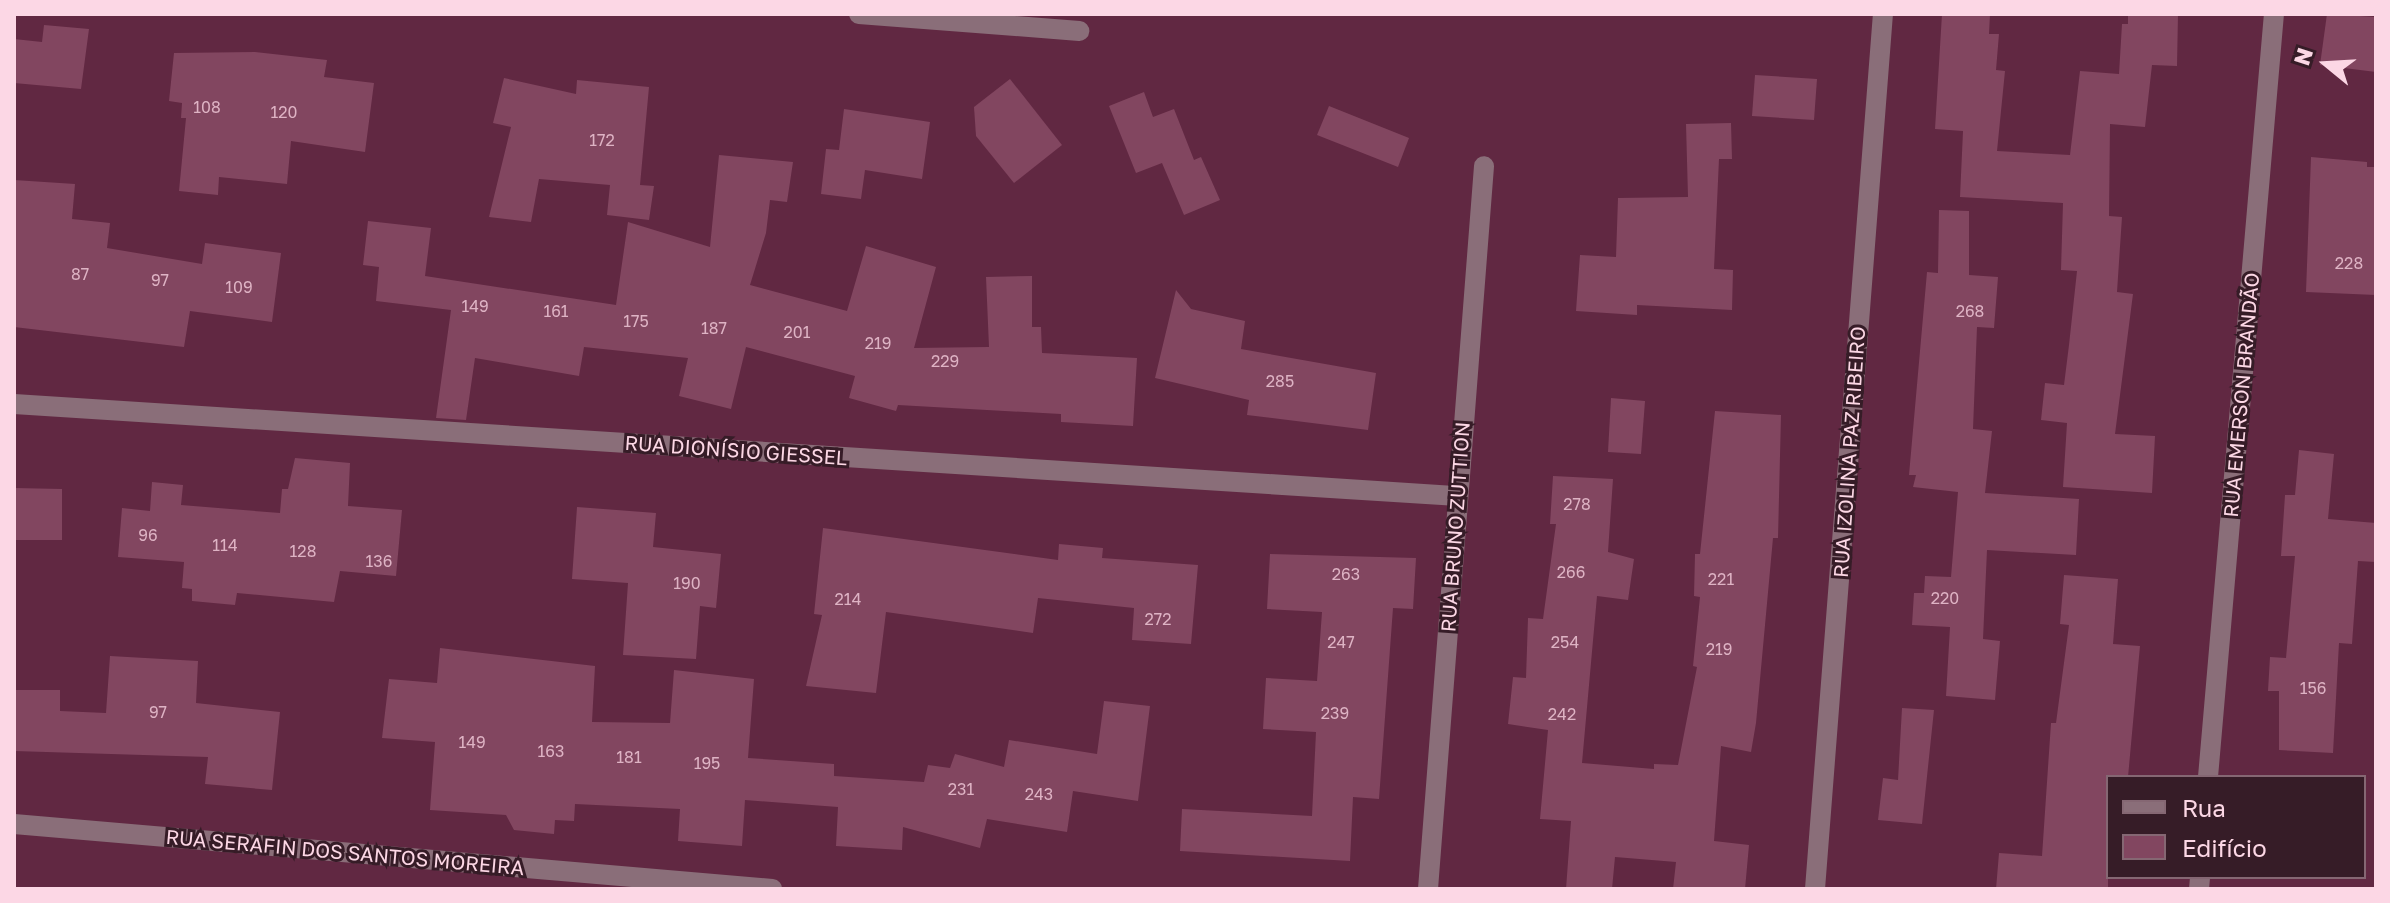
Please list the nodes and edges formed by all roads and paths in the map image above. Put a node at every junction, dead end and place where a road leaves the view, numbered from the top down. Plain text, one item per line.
1 (859, 14) edge
2 (1883, 14) edge
3 (2274, 14) edge
4 (1079, 31) dead end
5 (1484, 166) dead end
6 (14, 404) edge
7 (1458, 496) junction
8 (2208, 775) edge
9 (14, 824) edge
10 (772, 889) edge
11 (1428, 889) edge
12 (1815, 889) edge

1 - 4 street
2 - 12 street, RUA IZOLINA PAZ RIBEIRO
3 - 8 street, RUA EMERSON BRANDÃO
5 - 7 street, RUA BRUNO ZUTTION
6 - 7 street, RUA DIONÍSIO GIESSEL
7 - 11 street, RUA BRUNO ZUTTION
9 - 10 street, RUA SERAFIN DOS SANTOS MOREIRA

